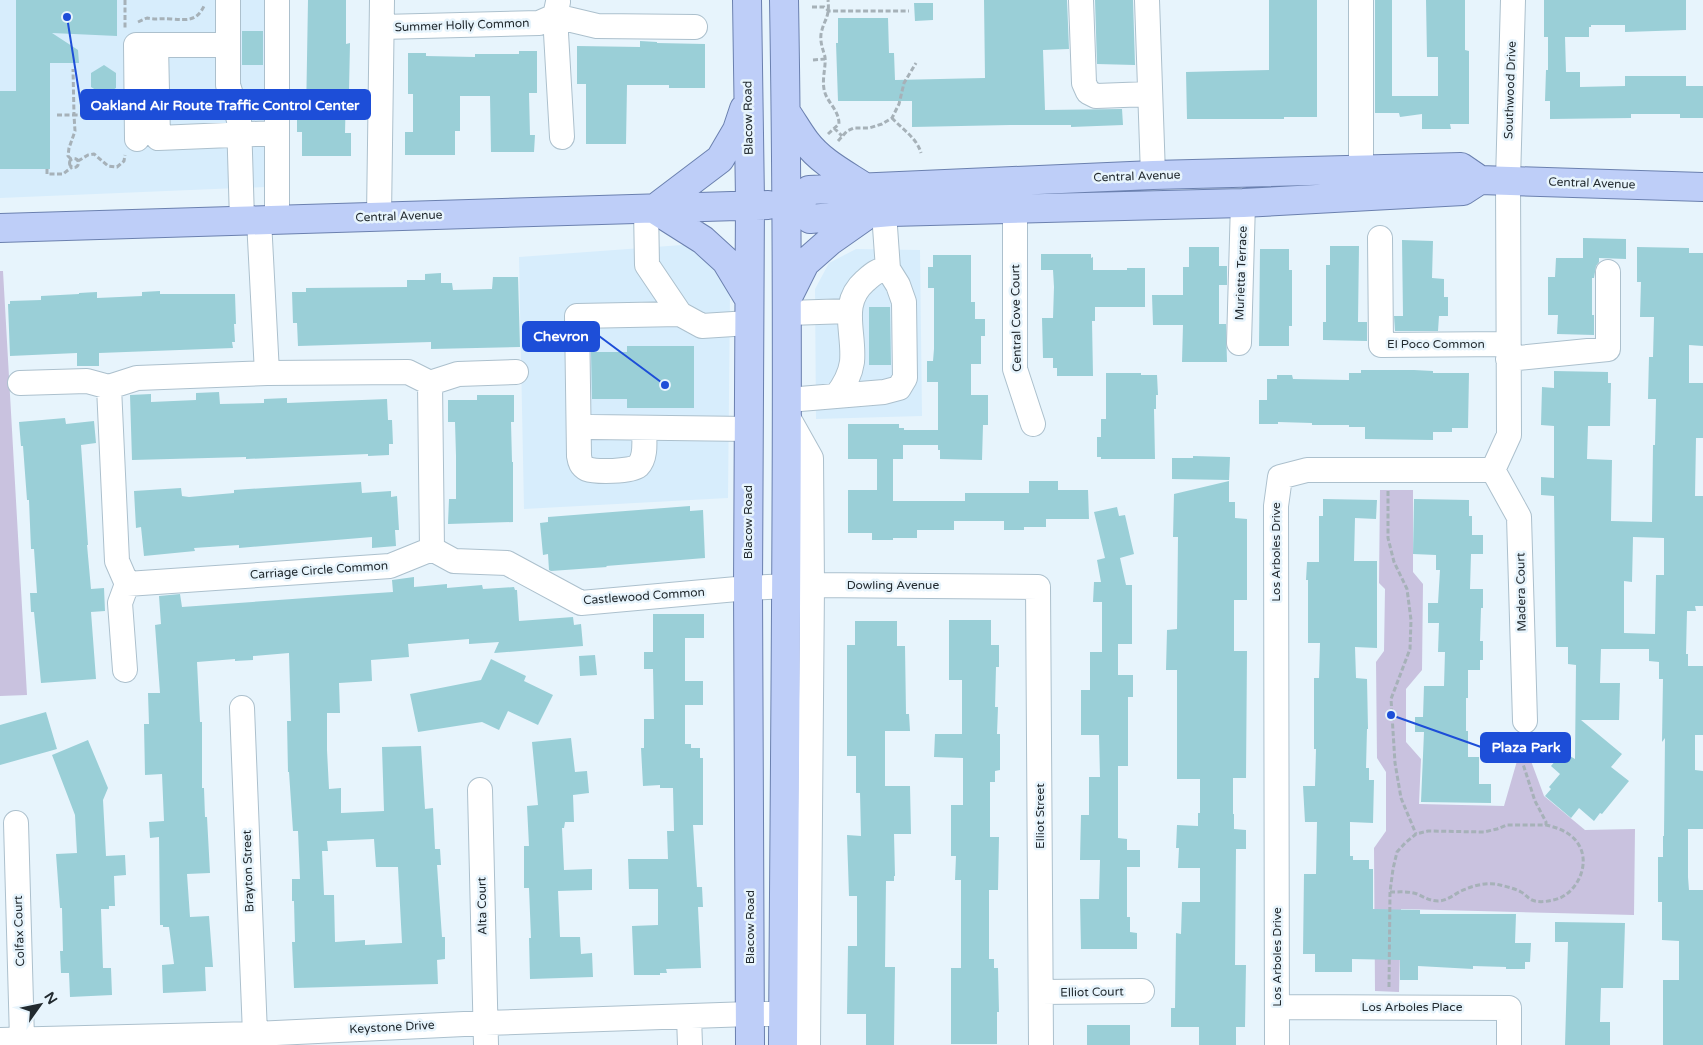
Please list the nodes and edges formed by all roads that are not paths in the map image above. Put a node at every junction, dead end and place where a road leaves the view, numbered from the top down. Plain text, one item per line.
1 (228, 0) edge
2 (277, 0) edge
3 (382, 0) edge
4 (746, 0) edge
5 (784, 0) edge
6 (1081, 0) edge
7 (1147, 0) edge
8 (1360, 0) edge
9 (1513, 0) edge
10 (557, 8) edge
11 (382, 27) junction
12 (695, 27) dead end
13 (227, 45) junction
14 (156, 46) junction
15 (1150, 94) junction
16 (748, 98) junction
17 (786, 112) junction
18 (277, 133) junction
19 (240, 134) junction
20 (562, 137) dead end
21 (132, 146) road end
22 (1361, 170) junction
23 (1153, 175) junction
24 (1480, 180) junction
25 (1508, 180) junction
26 (1703, 188) edge
27 (1243, 203) junction
28 (750, 205) junction
29 (792, 205) junction
30 (873, 205) junction
31 (650, 209) junction
32 (1014, 209) junction
33 (379, 216) junction
34 (259, 220) junction
35 (0, 228) edge
36 (1380, 238) dead end
37 (888, 268) junction
38 (1608, 272) dead end
39 (788, 305) junction
40 (749, 311) junction
41 (850, 311) junction
42 (680, 314) junction
43 (1239, 342) dead end
44 (1508, 351) junction
45 (516, 372) dead end
46 (267, 373) junction
47 (20, 383) dead end
48 (430, 383) junction
49 (109, 387) junction
50 (836, 396) junction
51 (788, 409) junction
52 (1033, 424) dead end
53 (591, 427) dead end
54 (644, 428) junction
55 (749, 429) junction
56 (1493, 470) junction
57 (432, 549) junction
58 (127, 584) junction
59 (812, 585) junction
60 (786, 586) junction
61 (1038, 587) joint
62 (748, 588) junction
63 (125, 670) dead end
64 (242, 708) dead end
65 (1524, 721) road end
66 (480, 790) dead end
67 (16, 823) dead end
68 (1142, 991) dead end
69 (1041, 992) junction
70 (1278, 1008) junction
71 (750, 1014) junction
72 (784, 1014) junction
73 (689, 1017) junction
74 (255, 1034) junction
75 (486, 1034) edge
76 (11, 1040) edge
77 (690, 1045) edge
78 (750, 1045) edge
79 (784, 1045) edge
80 (808, 1045) edge
81 (1041, 1045) edge
82 (1277, 1045) edge
83 (1508, 1045) edge

1 - 13 street
2 - 18 street
3 - 11 street, Summer Holly Common
4 - 16 main road, Blacow Road
5 - 17 main road
6 - 15 street
7 - 15 street
8 - 22 street
9 - 25 street, Southwood Drive
10 - 11 street, Summer Holly Common
10 - 12 street
10 - 20 street
11 - 33 street, Summer Holly Common
13 - 14 street
13 - 19 street
14 - 19 street
14 - 21 street
15 - 23 street
16 - 28 main road, Blacow Road
16 - 31 main road
17 - 29 main road
17 - 30 main road
18 - 19 street
18 - 34 street
19 - 34 street
22 - 23 main road, Central Avenue
22 - 24 main road, Central Avenue
23 - 30 main road, Central Avenue
24 - 25 main road, Central Avenue
24 - 27 main road, Central Avenue
25 - 26 main road, Central Avenue
25 - 44 street
27 - 32 main road, Central Avenue
27 - 43 street, Murietta Terrace
28 - 29 main road, Central Avenue
28 - 31 main road, Central Avenue
28 - 40 main road, Blacow Road
29 - 30 main road, Central Avenue
29 - 39 main road
30 - 32 main road, Central Avenue
30 - 37 street
30 - 39 main road
31 - 33 main road, Central Avenue
31 - 40 main road
31 - 42 street
32 - 52 street, Central Cove Court
33 - 34 main road, Central Avenue
34 - 35 main road, Central Avenue
34 - 46 street
36 - 44 street, El Poco Common
37 - 41 street
37 - 50 street
38 - 44 street
39 - 41 street
39 - 51 main road
40 - 42 street
40 - 55 main road, Blacow Road
41 - 50 street
42 - 54 street
44 - 56 street
45 - 48 street
46 - 48 street
46 - 49 street
47 - 49 street
48 - 57 street
49 - 58 street
50 - 51 street
51 - 59 street
51 - 60 main road
53 - 54 street
54 - 55 street
55 - 62 main road, Blacow Road
56 - 65 street, Madera Court
56 - 70 street, Los Arboles Drive
57 - 58 street, Carriage Circle Common
57 - 62 street, Castlewood Common
58 - 63 street
59 - 60 street, Dowling Avenue
59 - 61 street, Dowling Avenue
59 - 80 street
60 - 62 street, Dowling Avenue
60 - 72 main road
61 - 69 street, Elliot Street
62 - 71 main road, Blacow Road
64 - 74 street, Brayton Street
66 - 75 street, Alta Court
67 - 76 street, Colfax Court
68 - 69 street, Elliot Court
69 - 81 street, Elliot Street
70 - 82 street, Los Arboles Drive
70 - 83 street, Los Arboles Place
71 - 72 street, Keystone Drive
71 - 73 street, Keystone Drive
71 - 78 main road, Blacow Road
72 - 79 main road
73 - 75 street, Keystone Drive
73 - 77 street
74 - 75 street, Keystone Drive
74 - 76 street, Keystone Drive

